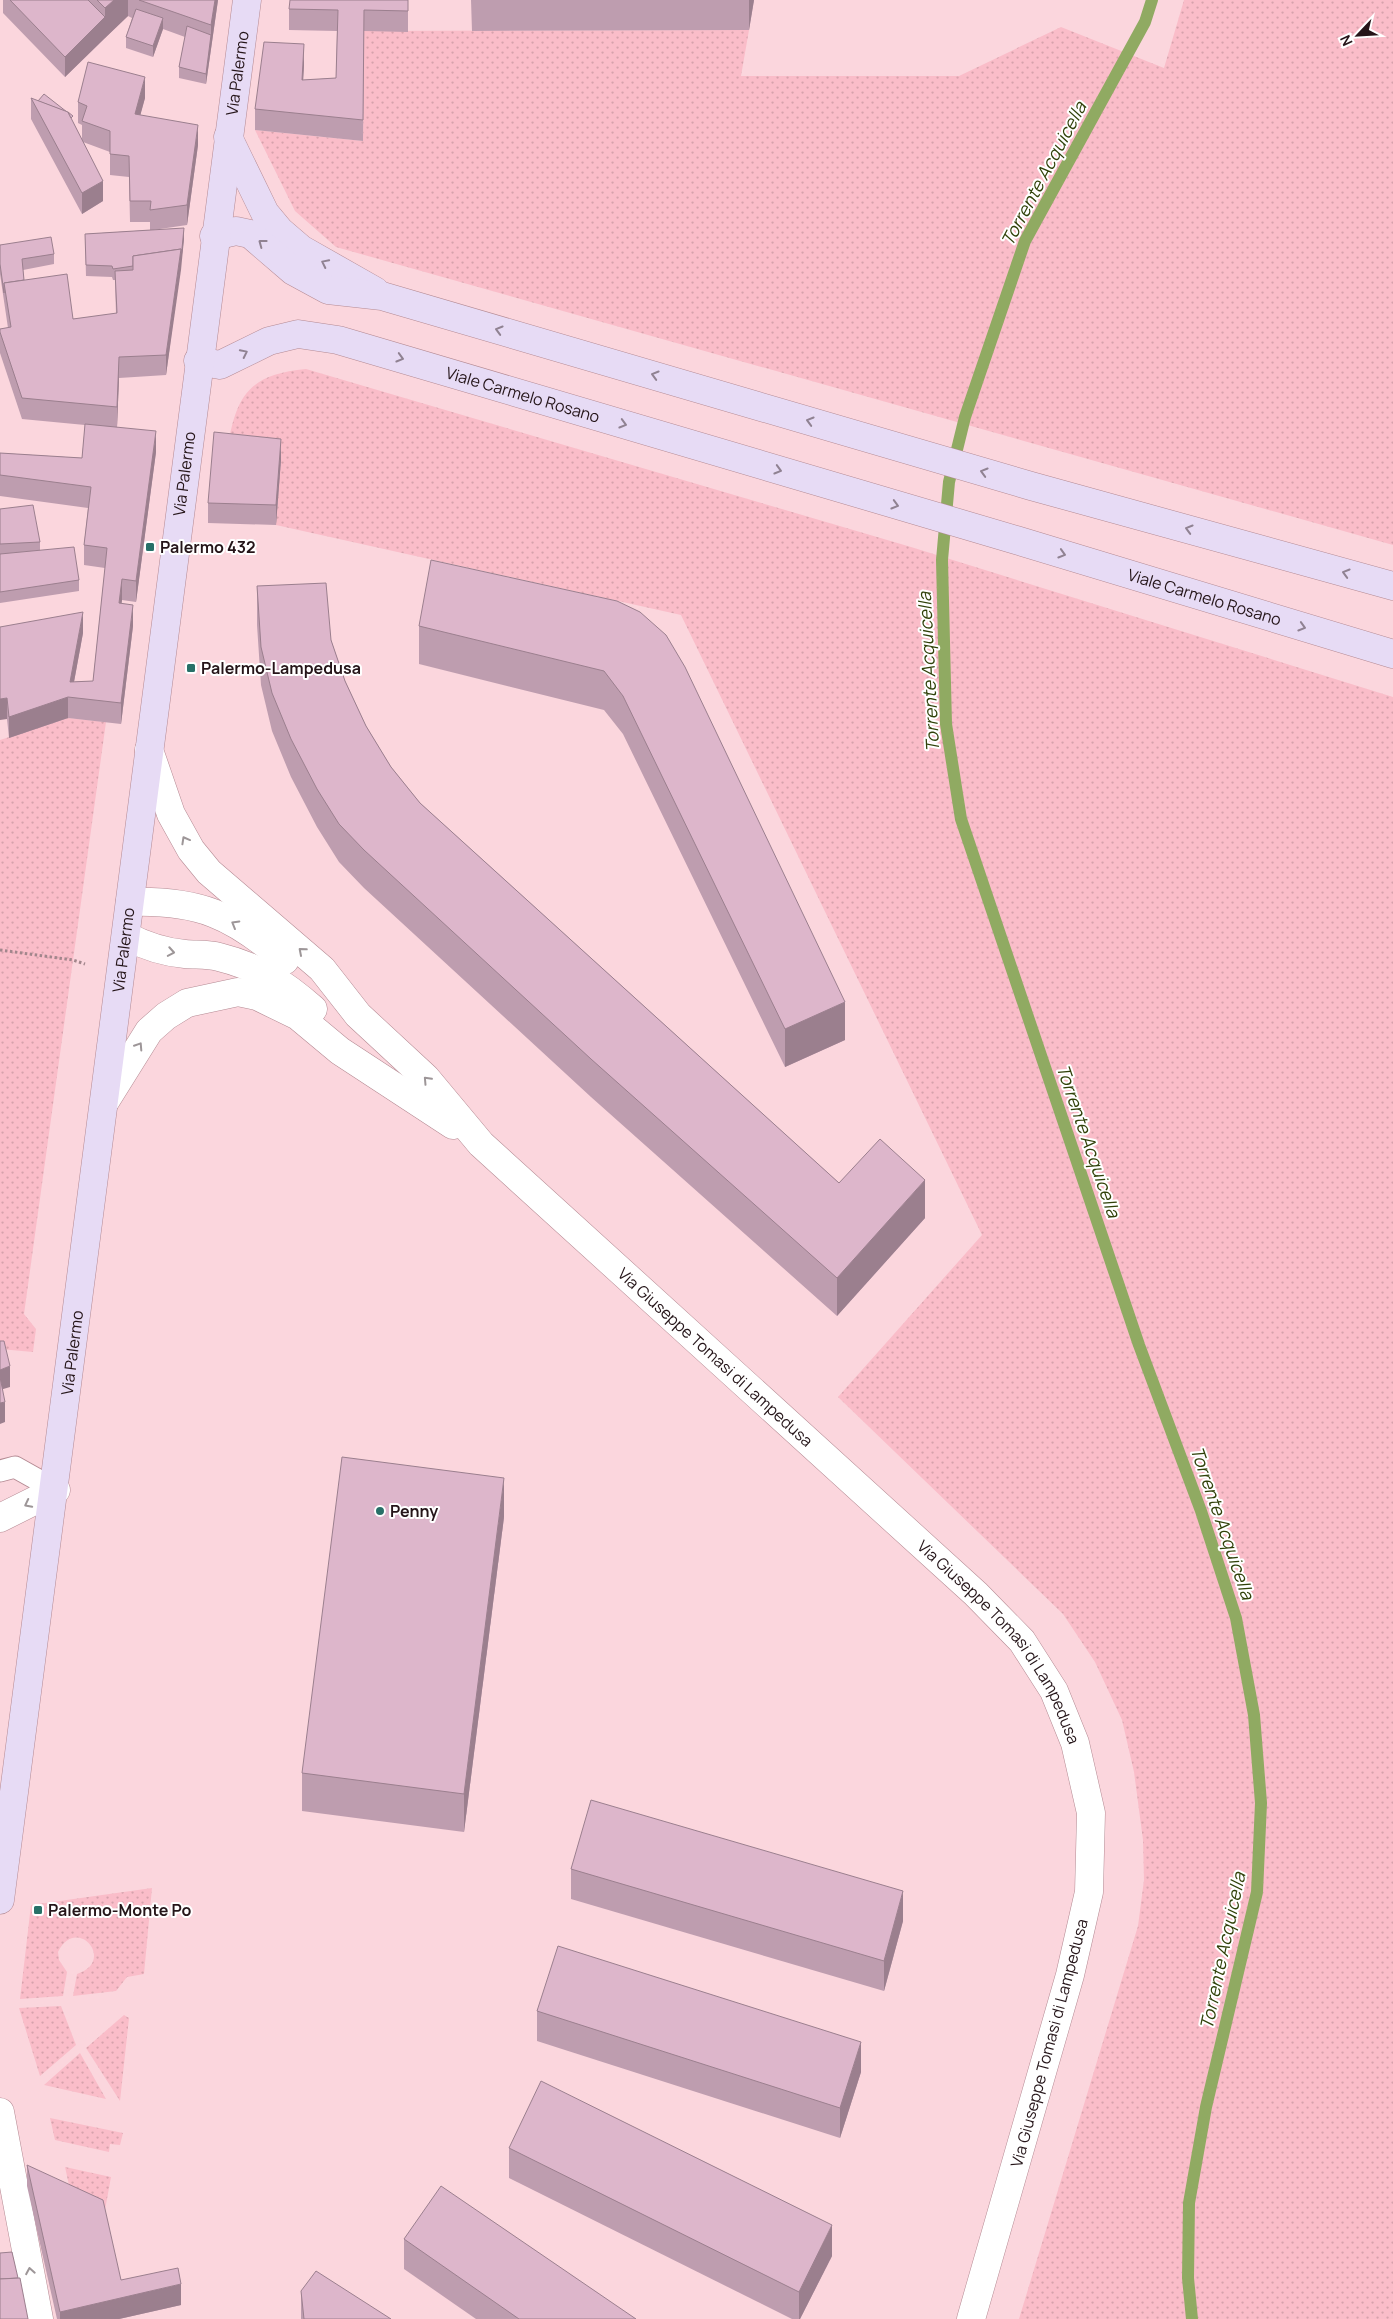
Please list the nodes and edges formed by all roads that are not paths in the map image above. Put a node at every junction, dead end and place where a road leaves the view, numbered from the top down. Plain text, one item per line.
1 (247, 0) edge
2 (228, 137) junction
3 (214, 236) junction
4 (382, 296) junction
5 (198, 361) junction
6 (1393, 586) edge
7 (1393, 654) edge
8 (149, 750) junction
9 (130, 902) junction
10 (126, 936) junction
11 (358, 1015) junction
12 (410, 1096) junction
13 (104, 1103) junction
14 (481, 1144) junction
15 (0, 1471) edge
16 (56, 1490) junction
17 (0, 1518) edge
18 (0, 1900) edge
19 (0, 2112) edge
20 (39, 2319) edge
21 (971, 2319) edge

1 - 2 main road, Via Palermo
2 - 3 main road, Via Palermo
4 -> 2 main road
4 -> 3 main road
3 - 5 main road, Via Palermo
6 -> 4 main road
5 -> 7 main road, Viale Carmelo Rosano
5 - 8 main road, Via Palermo
8 - 9 main road, Via Palermo
11 -> 8 street
9 - 10 main road, Via Palermo
11 -> 9 street
10 -> 12 street
10 - 13 main road, Via Palermo
14 -> 11 street
13 -> 12 street
12 - 14 street
13 - 16 main road, Via Palermo
14 - 21 street, Via Giuseppe Tomasi di Lampedusa
15 - 16 lane
16 -> 17 street
16 - 18 main road, Via Palermo
20 -> 19 street

